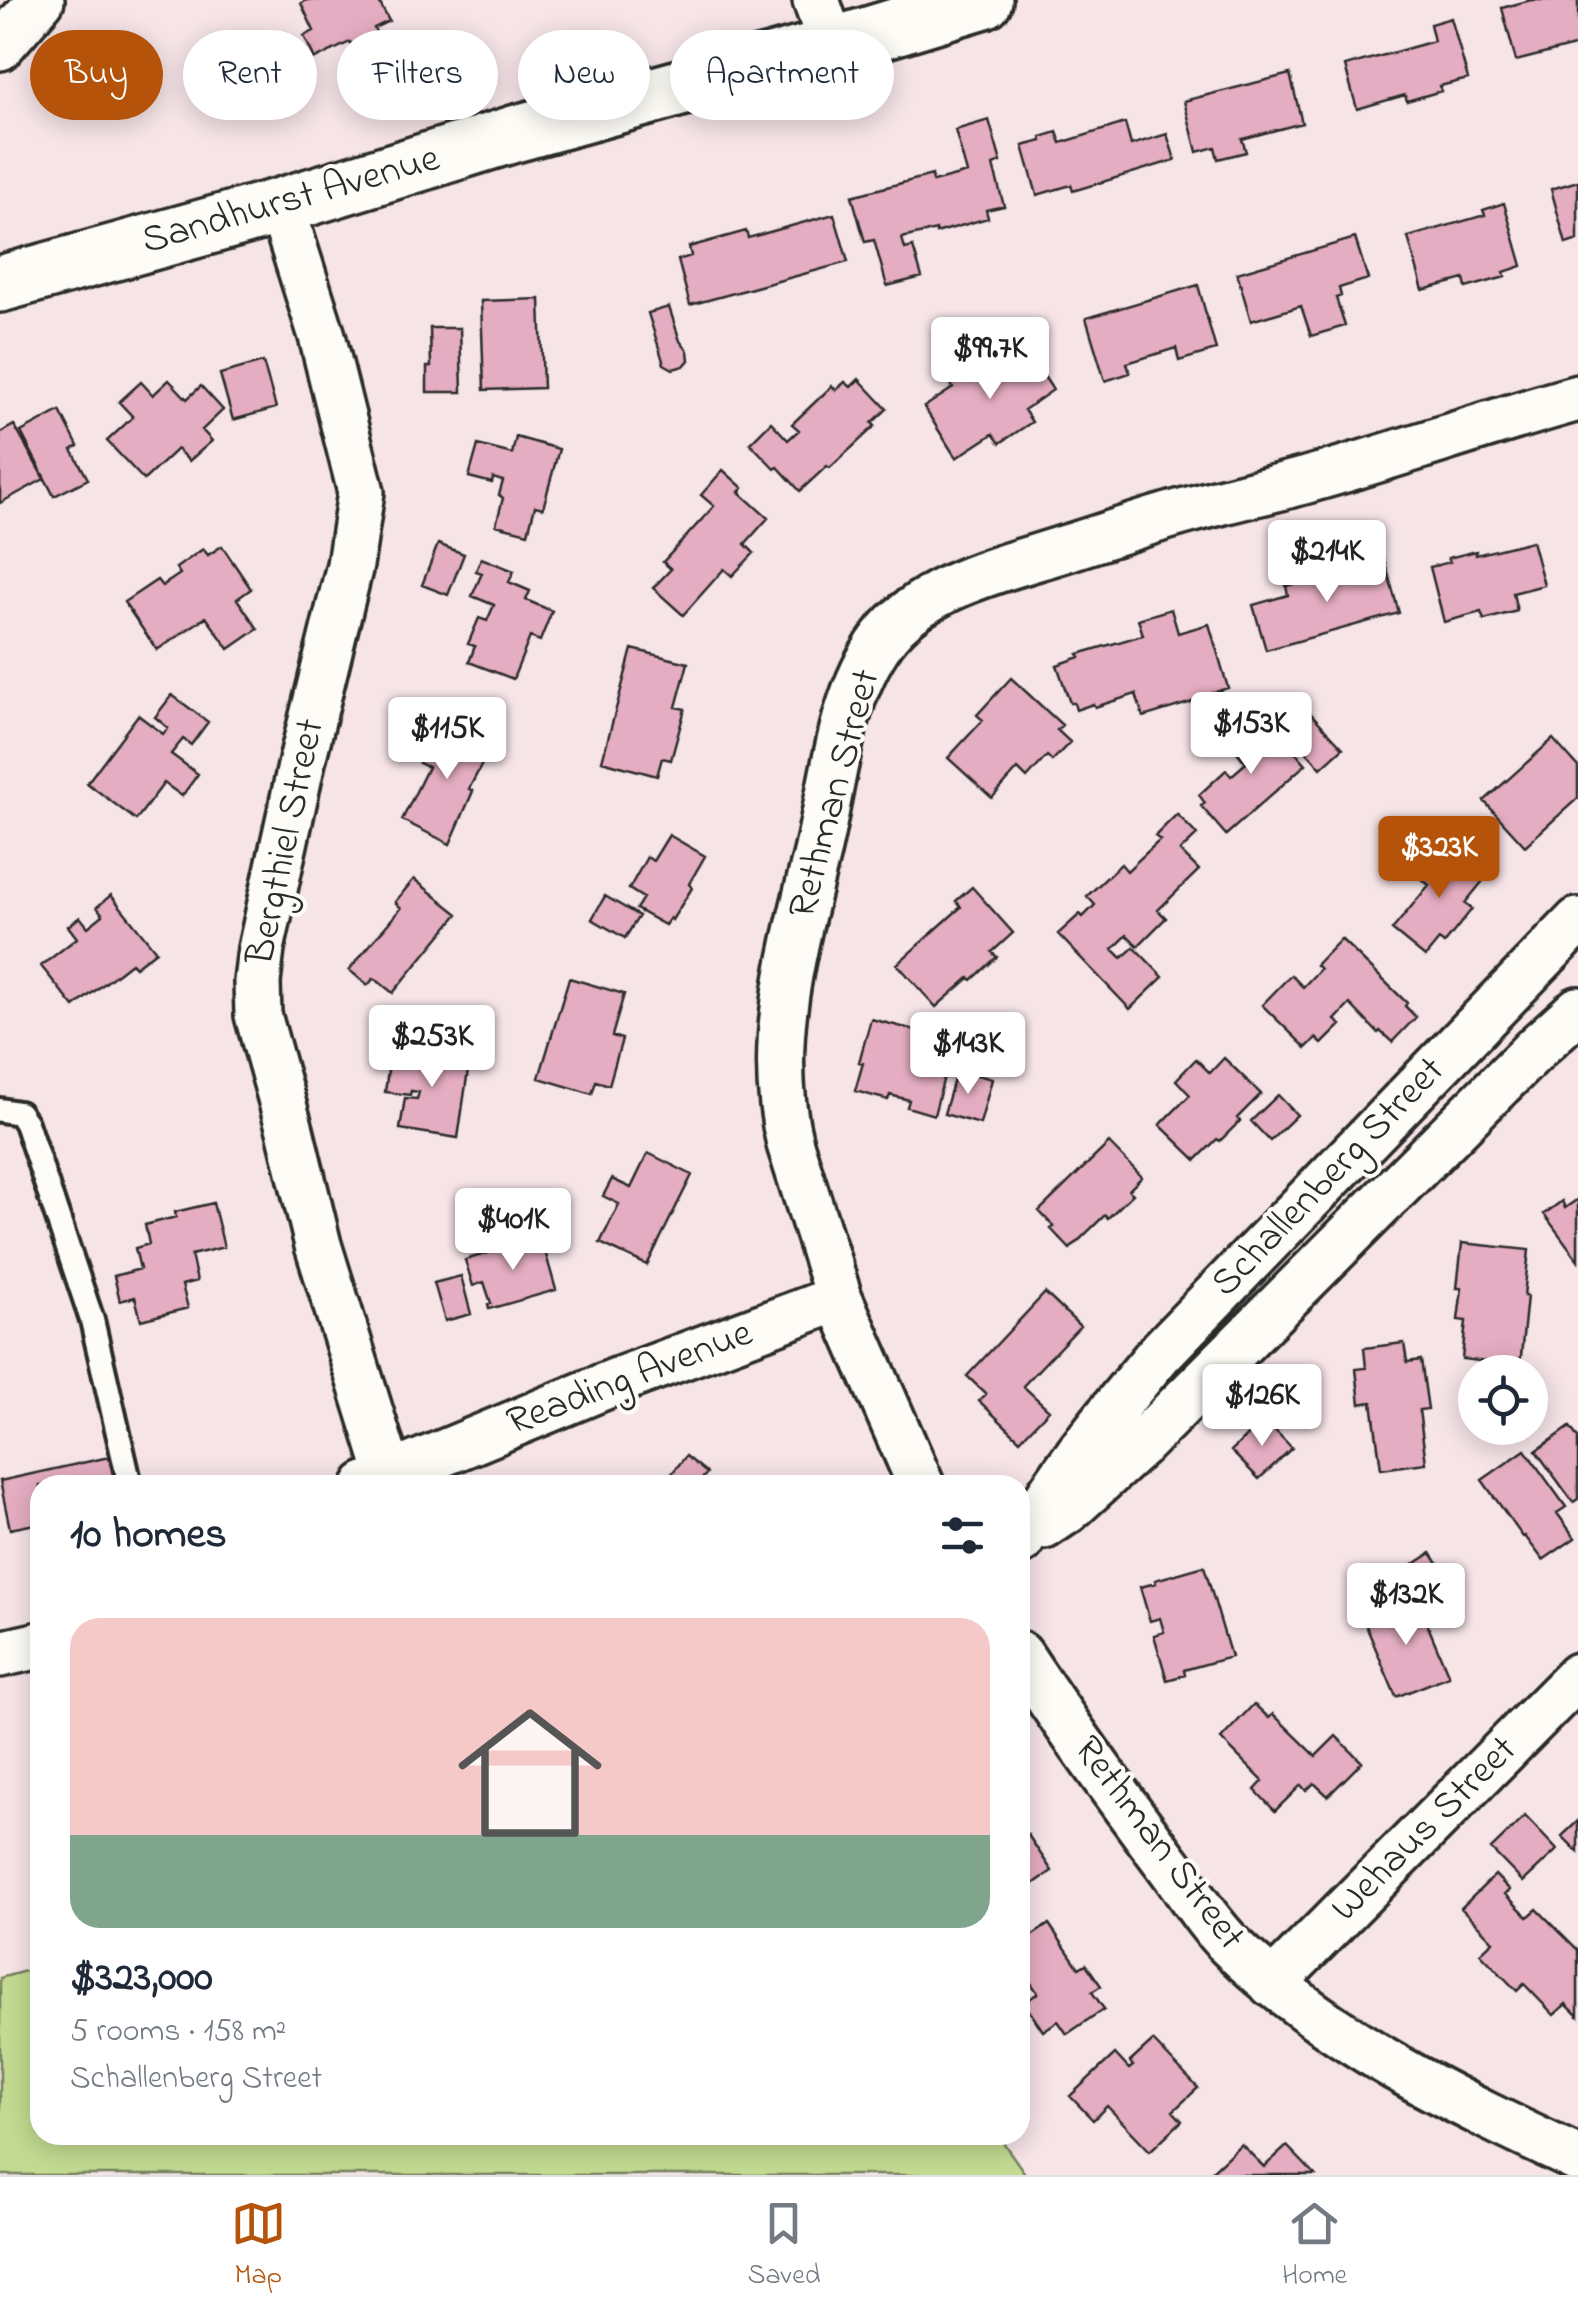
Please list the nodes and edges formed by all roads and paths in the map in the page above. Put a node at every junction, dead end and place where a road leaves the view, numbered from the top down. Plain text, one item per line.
1 (42, 0) edge
2 (984, 0) edge
3 (824, 23) edge
4 (0, 47) edge
5 (281, 206) junction
6 (1, 280) edge
7 (1578, 398) edge
8 (1578, 920) edge
9 (1578, 1010) edge
10 (0, 1110) edge
11 (840, 1298) junction
12 (128, 1475) edge
13 (377, 1475) edge
14 (390, 1475) edge
15 (917, 1475) edge
16 (1030, 1525) edge
17 (1030, 1535) edge
18 (30, 1647) edge
19 (0, 1654) edge
20 (1030, 1670) edge
21 (1578, 1676) edge
22 (1272, 1984) junction
23 (1578, 2159) edge

1 - 4 street
2 - 3 street, Sandhurst Avenue
3 - 5 street, Sandhurst Avenue
5 - 6 street, Sandhurst Avenue
5 - 13 street, Bergthiel Street
7 - 11 street, Rethman Street
8 - 16 street, Schallenberg Street
9 - 17 street, Schallenberg Street
10 - 12 lane
11 - 14 street, Reading Avenue
11 - 15 street, Rethman Street
18 - 19 street
20 - 22 street, Rethman Street
21 - 22 street, Wehaus Street
22 - 23 street, Rethman Street

